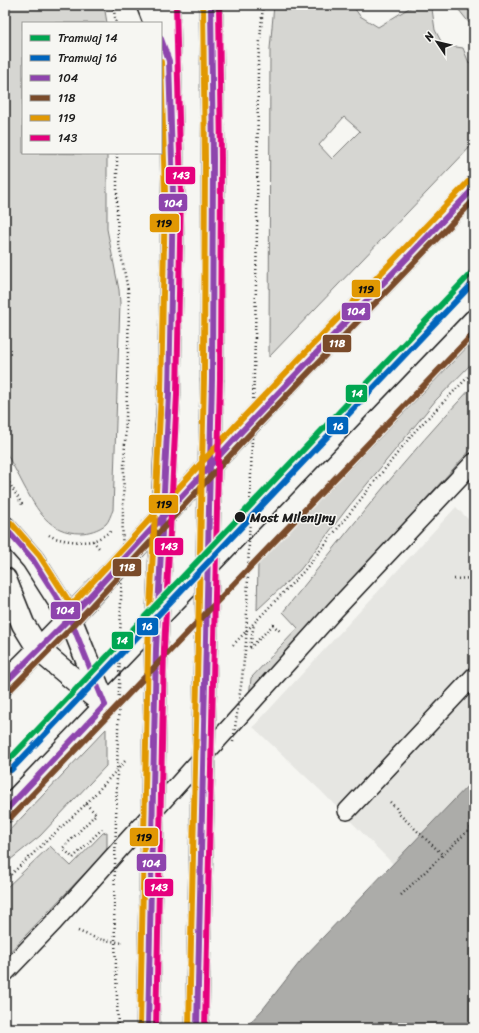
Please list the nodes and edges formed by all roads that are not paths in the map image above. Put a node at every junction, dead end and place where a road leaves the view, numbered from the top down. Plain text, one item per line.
1 (148, 5) edge
2 (168, 5) edge
3 (211, 5) edge
4 (155, 22) edge
5 (165, 48) edge
6 (474, 188) edge
7 (474, 321) edge
8 (474, 462) edge
9 (5, 528) edge
10 (5, 579) edge
11 (70, 618) junction
12 (39, 650) junction
13 (474, 676) edge
14 (5, 683) edge
15 (105, 705) junction
16 (5, 811) edge
17 (347, 811) dead end
18 (5, 972) edge
19 (148, 1028) edge
20 (197, 1028) edge

1 - 4 main road
2 - 5 main road
3 - 20 main road, bridge
5 - 19 main road, bridge
6 - 11 main road
7 - 15 main road
8 - 18 lane
9 - 11 main road
10 - 12 main road
11 - 12 main road
11 - 15 main road
12 - 14 main road
12 - 15 main road
13 - 17 lane
15 - 16 main road

